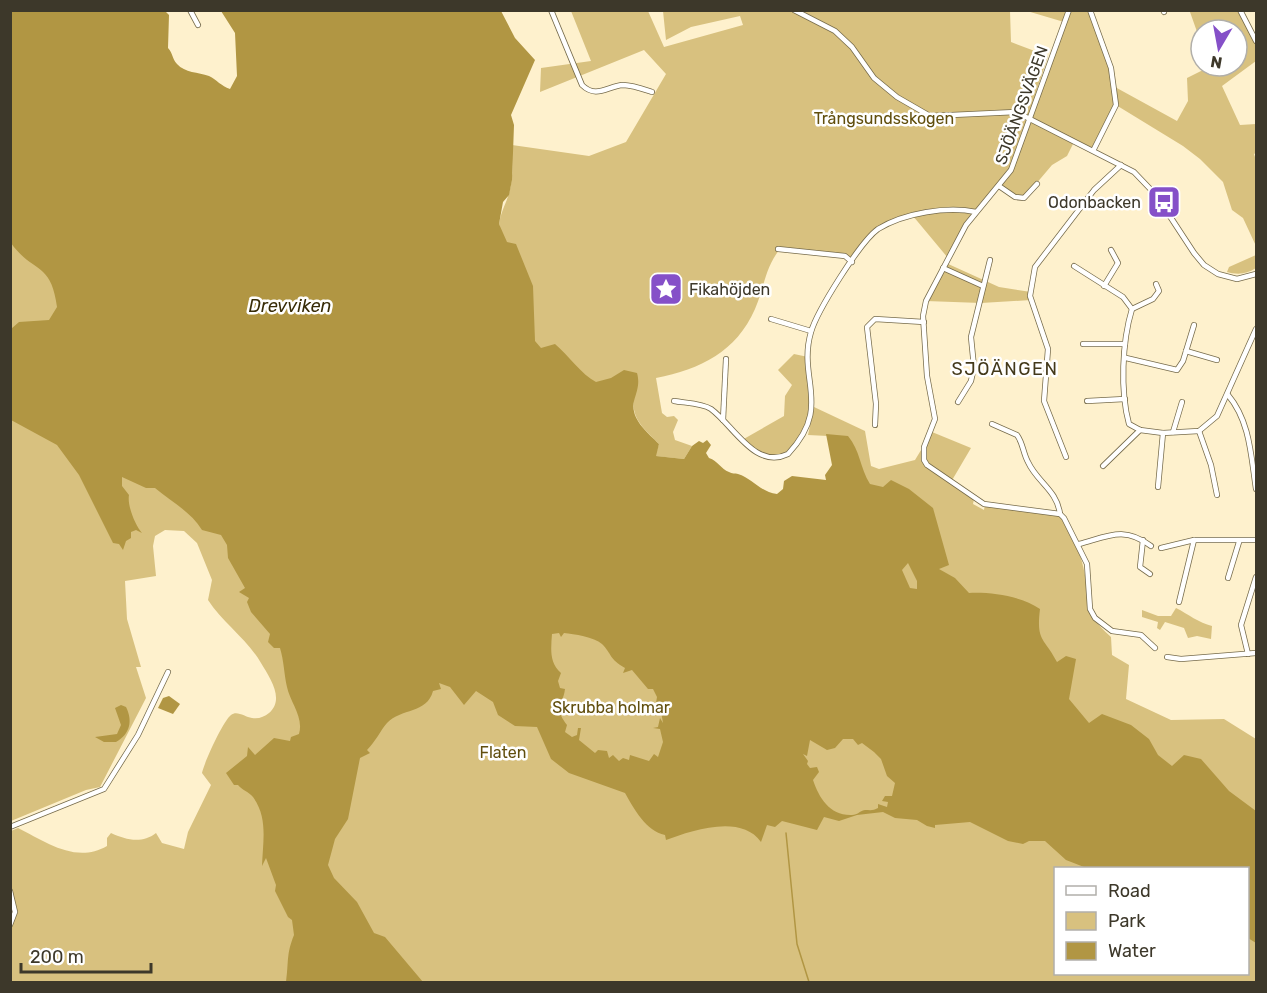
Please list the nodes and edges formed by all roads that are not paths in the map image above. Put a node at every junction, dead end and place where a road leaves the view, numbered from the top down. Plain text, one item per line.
1 (190, 10) edge
2 (551, 10) edge
3 (794, 10) edge
4 (1069, 10) edge
5 (1090, 10) edge
6 (1240, 10) edge
7 (198, 25) dead end
8 (1257, 41) edge
9 (652, 92) dead end
10 (1028, 116) junction
11 (1094, 150) junction
12 (1121, 165) junction
13 (1038, 184) dead end
14 (999, 186) junction
15 (976, 212) junction
16 (778, 249) dead end
17 (1111, 250) dead end
18 (990, 260) dead end
19 (852, 262) junction
20 (1074, 266) dead end
21 (943, 267) junction
22 (1257, 274) edge
23 (1156, 284) dead end
24 (983, 286) junction
25 (1104, 286) junction
26 (1132, 309) junction
27 (771, 319) dead end
28 (924, 322) junction
29 (1194, 325) dead end
30 (1257, 330) edge
31 (811, 332) junction
32 (1083, 344) dead end
33 (1125, 344) junction
34 (1186, 351) junction
35 (1126, 358) junction
36 (726, 359) dead end
37 (1217, 360) dead end
38 (1228, 395) junction
39 (1125, 399) junction
40 (674, 401) dead end
41 (1087, 401) dead end
42 (958, 402) dead end
43 (1182, 402) dead end
44 (723, 420) junction
45 (992, 424) dead end
46 (875, 425) dead end
47 (1140, 430) junction
48 (1199, 431) junction
49 (1173, 432) junction
50 (1163, 433) junction
51 (1066, 457) dead end
52 (1103, 466) dead end
53 (1158, 487) dead end
54 (1257, 489) edge
55 (1216, 495) dead end
56 (1060, 514) junction
57 (1143, 540) junction
58 (1194, 540) junction
59 (1257, 540) edge
60 (1239, 542) junction
61 (1079, 544) junction
62 (1151, 546) dead end
63 (1161, 549) dead end
64 (1150, 574) dead end
65 (1257, 577) edge
66 (1228, 578) dead end
67 (1179, 602) dead end
68 (1155, 648) dead end
69 (1257, 653) edge
70 (1248, 654) junction
71 (1167, 657) dead end
72 (168, 672) dead end
73 (10, 827) edge
74 (10, 891) edge
75 (10, 925) edge

1 - 7 street
2 - 9 street
3 - 10 street
4 - 10 street, SJÖÄNGSVÄGEN
5 - 11 street
6 - 8 street
10 - 11 street
10 - 14 street, SJÖÄNGSVÄGEN
11 - 12 street
12 - 22 street
12 - 51 street
13 - 14 street
14 - 15 street, SJÖÄNGSVÄGEN
15 - 19 street
15 - 21 street, SJÖÄNGSVÄGEN
16 - 19 street
17 - 25 street
18 - 24 street
19 - 31 street
20 - 25 street
21 - 24 street
21 - 28 street, SJÖÄNGSVÄGEN
23 - 26 street
24 - 42 street
25 - 26 street
26 - 33 street
27 - 31 street
28 - 46 street
28 - 56 street, SJÖÄNGSVÄGEN
29 - 34 street
30 - 38 street
31 - 44 street
32 - 33 street
33 - 35 street
34 - 35 street
34 - 37 street
35 - 39 street
36 - 44 street
38 - 48 street
38 - 54 street
39 - 41 street
39 - 47 street
40 - 44 street
43 - 49 street
45 - 56 street
47 - 50 street
47 - 52 street
48 - 49 street
48 - 55 street
49 - 50 street
50 - 53 street
56 - 61 street
57 - 61 street
57 - 62 street
57 - 64 street
58 - 60 street
58 - 63 street
58 - 67 street
59 - 60 street
60 - 66 street
61 - 68 street
65 - 70 street
69 - 70 street
70 - 71 street
72 - 73 street
74 - 75 street

